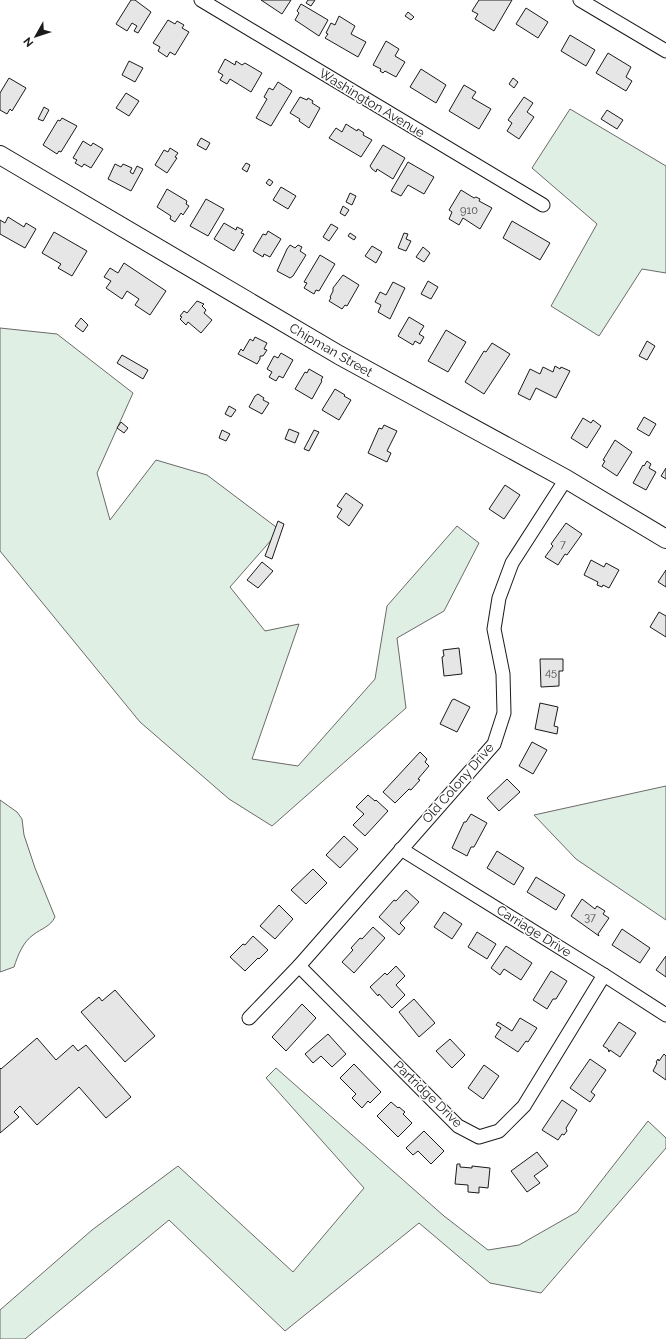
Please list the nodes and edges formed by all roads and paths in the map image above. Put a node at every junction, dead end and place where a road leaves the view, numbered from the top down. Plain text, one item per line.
1 (202, 0) edge
2 (580, 0) edge
3 (666, 51) edge
4 (0, 155) edge
5 (543, 205) dead end
6 (566, 479) junction
7 (666, 539) edge
8 (401, 849) junction
9 (299, 966) junction
10 (604, 975) junction
11 (666, 1015) edge
12 (248, 1018) dead end

1 - 5 street, Washington Avenue
2 - 3 street
4 - 6 street, Chipman Street
6 - 7 street, Chipman Street
6 - 8 street, Old Colony Drive
8 - 9 street, Old Colony Drive
8 - 10 street, Carriage Drive
9 - 10 street, Partridge Drive
9 - 12 street, Old Colony Drive
10 - 11 street, Carriage Drive

